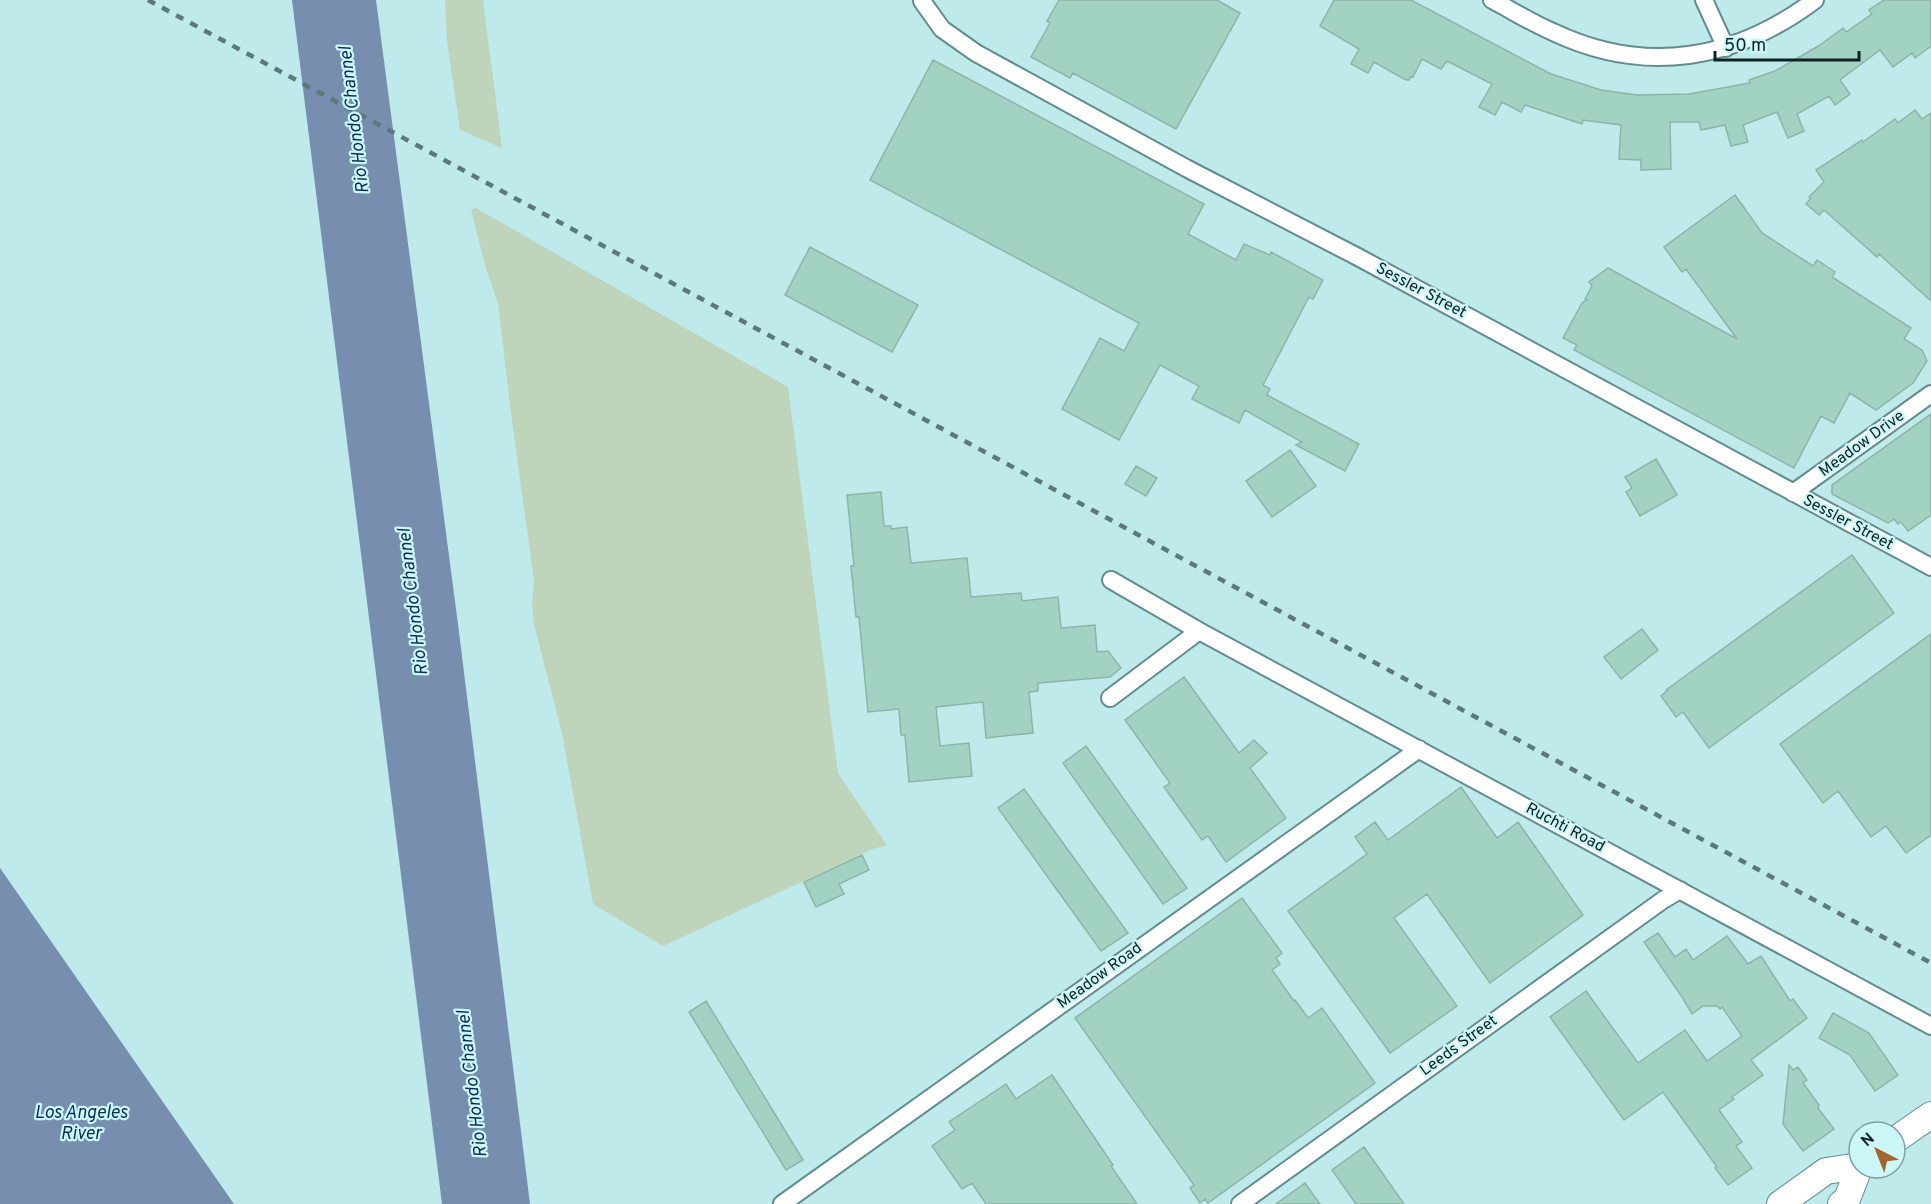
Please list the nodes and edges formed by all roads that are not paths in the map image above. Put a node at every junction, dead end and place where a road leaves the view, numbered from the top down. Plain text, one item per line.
1 (1492, 0) edge
2 (1704, 0) edge
3 (1815, 0) edge
4 (922, 1) edge
5 (1726, 48) junction
6 (1931, 394) edge
7 (1793, 493) junction
8 (1931, 567) edge
9 (1111, 580) dead end
10 (1199, 631) junction
11 (1110, 698) dead end
12 (1419, 749) junction
13 (1680, 890) junction
14 (1931, 1026) edge
15 (1931, 1115) edge
16 (1907, 1132) edge
17 (1847, 1168) edge
18 (1854, 1180) edge
19 (782, 1204) edge
20 (1240, 1204) edge
21 (1780, 1204) edge
22 (1841, 1204) edge

1 - 5 street
2 - 5 street
3 - 5 street
4 - 7 street, Sessler Street
6 - 7 street, Meadow Drive
7 - 8 street, Sessler Street
9 - 10 street, Ruchti Road
10 - 11 street
10 - 12 street, Ruchti Road
12 - 13 street, Ruchti Road
12 - 19 street, Meadow Road
13 - 14 street, Ruchti Road
13 - 20 street, Leeds Street
15 - 16 main road
17 - 21 main road
18 - 22 main road

